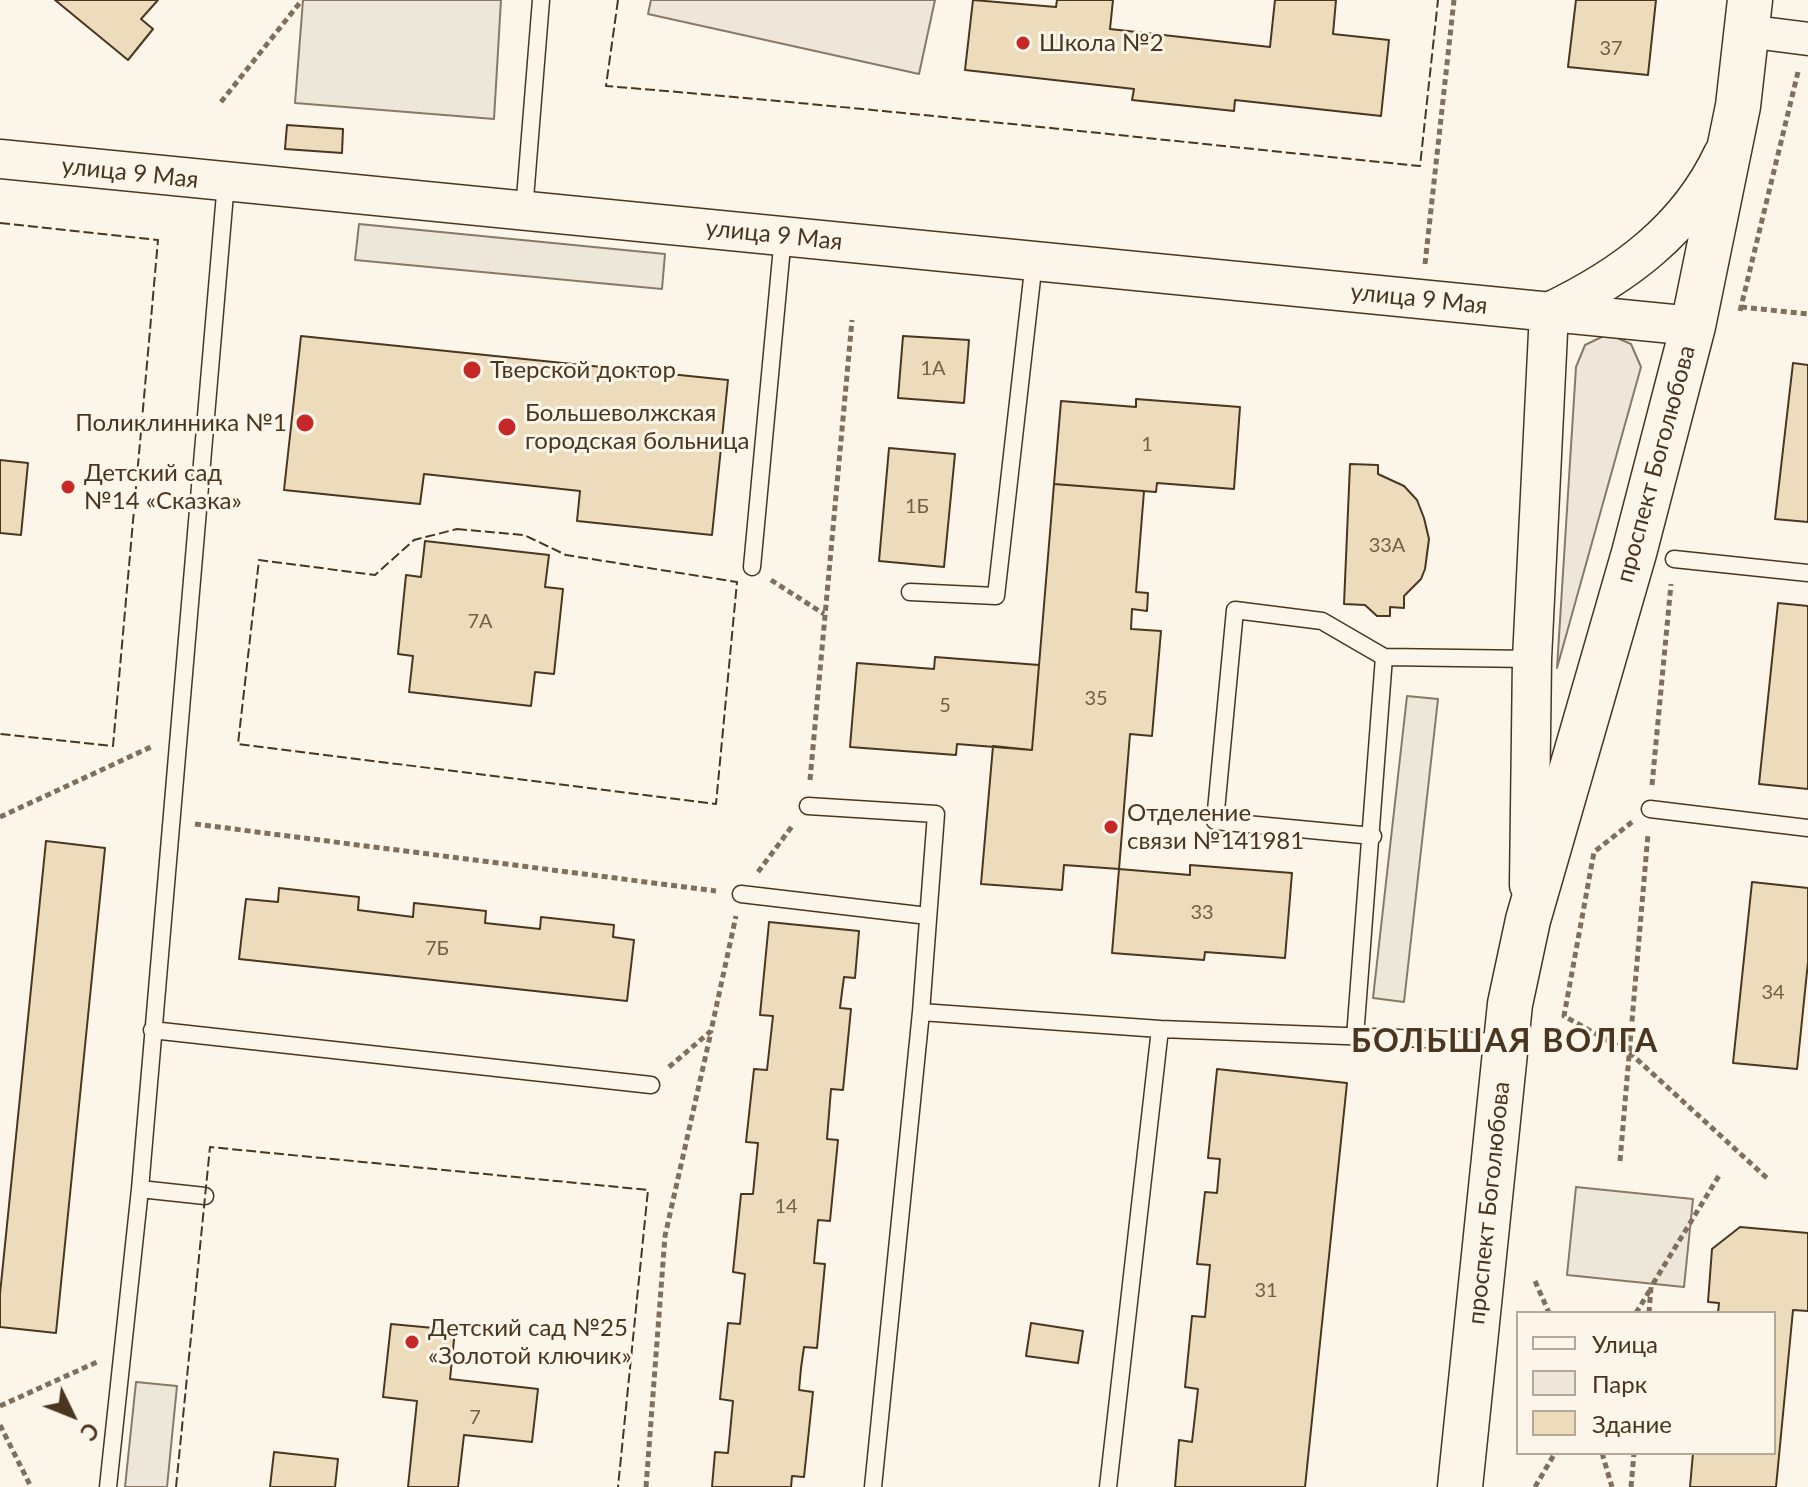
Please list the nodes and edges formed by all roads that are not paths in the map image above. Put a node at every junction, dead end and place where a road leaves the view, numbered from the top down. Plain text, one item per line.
1 (541, 0) edge
2 (1748, 15) edge
3 (1808, 39) edge
4 (1731, 135) junction
5 (0, 159) edge
6 (226, 182) junction
7 (524, 211) junction
8 (783, 236) junction
9 (1034, 261) junction
10 (1549, 312) junction
11 (1693, 326) junction
12 (1674, 559) road end
13 (752, 567) road end
14 (1808, 573) edge
15 (910, 592) dead end
16 (1384, 657) junction
17 (1532, 659) junction
18 (808, 806) road end
19 (1650, 809) road end
20 (1808, 828) edge
21 (1373, 836) junction
22 (741, 894) road end
23 (928, 916) junction
24 (1528, 920) junction
25 (921, 1012) junction
26 (1160, 1029) junction
27 (152, 1030) junction
28 (1355, 1037) junction
29 (1505, 1042) junction
30 (651, 1085) road end
31 (140, 1189) junction
32 (205, 1196) dead end
33 (108, 1487) edge
34 (873, 1487) edge
35 (1108, 1487) edge
36 (1460, 1487) edge

1 - 7 lane
2 - 3 street
2 - 4 main road, проспект Боголюбова
4 - 10 street
4 - 11 main road, проспект Боголюбова
5 - 6 street, улица 9 Мая
6 - 7 street, улица 9 Мая
6 - 27 lane
7 - 8 street, улица 9 Мая
8 - 9 street, улица 9 Мая
8 - 13 lane
9 - 10 street, улица 9 Мая
9 - 15 lane
10 - 11 street, улица 9 Мая
10 - 17 street, проспект Боголюбова
11 - 24 main road, проспект Боголюбова
12 - 14 lane
16 - 17 lane
16 - 21 lane
16 - 21 lane
17 - 24 street, проспект Боголюбова
18 - 23 lane
19 - 20 lane
21 - 28 lane
22 - 23 lane
23 - 25 lane
24 - 29 main road, проспект Боголюбова
25 - 26 lane
25 - 34 lane
26 - 28 lane
26 - 35 lane
27 - 30 lane
27 - 31 lane
28 - 29 lane
29 - 36 main road, проспект Боголюбова
31 - 32 lane
31 - 33 lane

